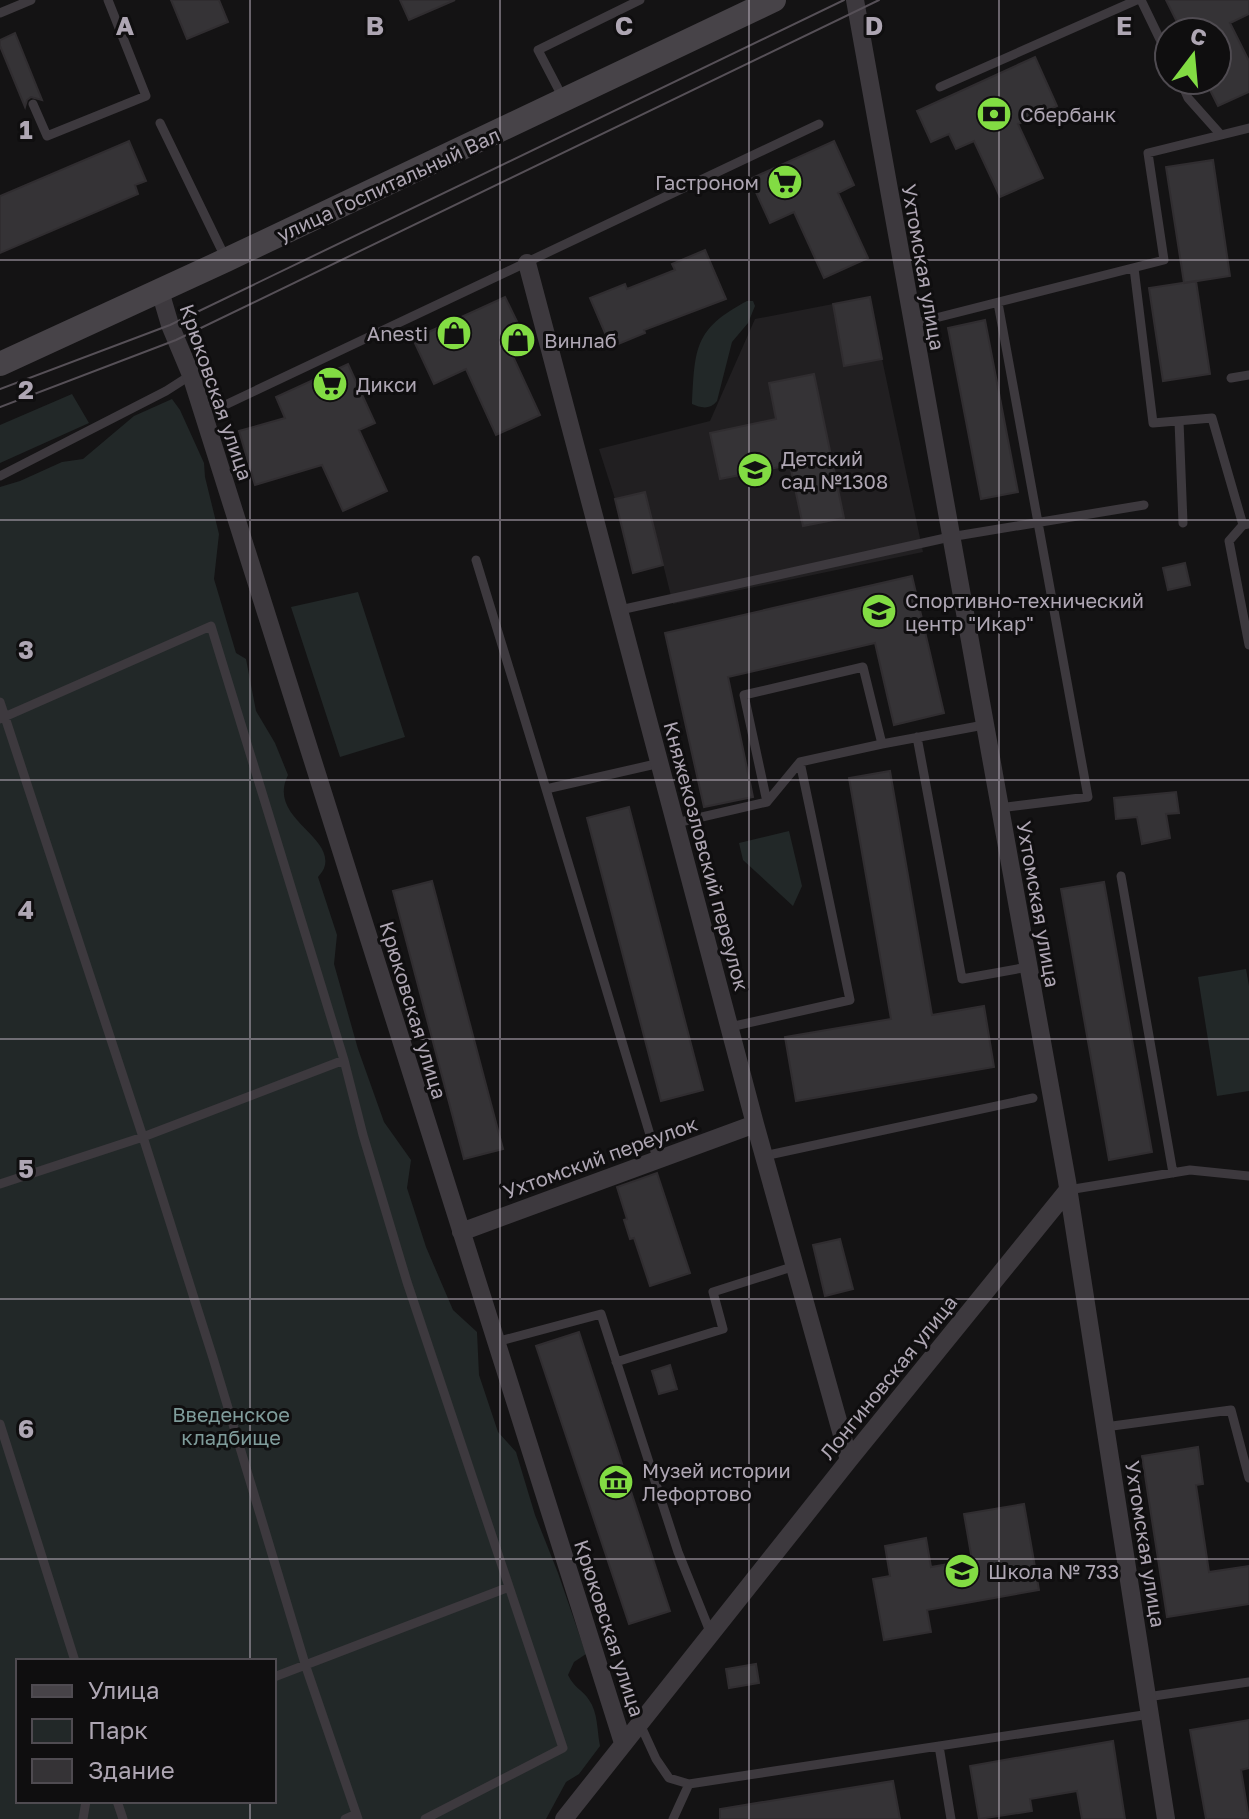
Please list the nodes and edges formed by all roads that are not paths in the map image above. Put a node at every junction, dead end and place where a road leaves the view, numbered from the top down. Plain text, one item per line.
1 (31, 0) edge
2 (108, 0) edge
3 (640, 0) edge
4 (855, 0) edge
5 (1139, 0) edge
6 (762, 3) edge
7 (0, 13) edge
8 (1153, 27) edge
9 (940, 87) dead end
10 (1187, 96) edge
11 (565, 101) junction
12 (33, 104) dead end
13 (160, 123) dead end
14 (819, 124) dead end
15 (1249, 128) edge
16 (1221, 135) junction
17 (226, 260) junction
18 (527, 263) junction
19 (1134, 268) junction
20 (160, 291) junction
21 (998, 303) junction
22 (912, 324) junction
23 (0, 364) edge
24 (191, 375) junction
25 (1249, 375) edge
26 (1231, 378) dead end
27 (204, 415) junction
28 (1179, 421) junction
29 (0, 476) edge
30 (1144, 505) dead end
31 (1183, 523) dead end
32 (1038, 524) junction
33 (1246, 524) edge
34 (950, 537) junction
35 (476, 560) dead end
36 (620, 610) junction
37 (1249, 645) edge
38 (0, 702) edge
39 (3, 718) edge
40 (984, 725) junction
41 (917, 737) junction
42 (882, 744) junction
43 (800, 762) junction
44 (660, 763) junction
45 (546, 789) junction
46 (767, 802) junction
47 (999, 808) junction
48 (676, 823) junction
49 (1121, 876) dead end
50 (1028, 967) junction
51 (730, 1027) junction
52 (344, 1060) junction
53 (1033, 1098) dead end
54 (755, 1124) junction
55 (143, 1137) junction
56 (764, 1156) junction
57 (657, 1158) junction
58 (1173, 1173) junction
59 (1249, 1176) edge
60 (0, 1184) edge
61 (1068, 1190) junction
62 (461, 1232) junction
63 (795, 1266) junction
64 (496, 1342) junction
65 (616, 1362) junction
66 (0, 1424) edge
67 (1105, 1427) junction
68 (849, 1460) junction
69 (1249, 1478) edge
70 (509, 1587) junction
71 (711, 1634) junction
72 (74, 1659) edge
73 (306, 1667) junction
74 (276, 1676) edge
75 (1249, 1682) edge
76 (1148, 1706) junction
77 (640, 1723) junction
78 (623, 1743) junction
79 (939, 1746) junction
80 (689, 1784) junction
81 (357, 1816) edge
82 (345, 1819) edge
83 (425, 1819) edge
84 (564, 1819) edge
85 (673, 1819) edge
86 (951, 1819) edge
87 (1166, 1819) edge

1 - 7 lane
2 - 12 lane
3 - 11 lane
4 - 22 street, Ухтомская улица
5 - 8 lane
5 - 9 lane
6 - 11 main road, улица Госпитальный Вал
10 - 16 lane
11 - 17 main road, улица Госпитальный Вал
13 - 17 lane
14 - 18 lane
15 - 16 lane
16 - 19 lane
17 - 20 main road, улица Госпитальный Вал
18 - 27 lane
18 - 36 street, Княжекозловский переулок
19 - 21 lane
19 - 28 lane
20 - 23 main road, улица Госпитальный Вал
20 - 24 street, Крюковская улица
21 - 22 lane
21 - 32 lane
22 - 34 street, Ухтомская улица
24 - 27 street, Крюковская улица
24 - 29 lane
25 - 26 lane
27 - 62 street, Крюковская улица
28 - 31 lane
28 - 33 lane
30 - 32 lane
32 - 34 lane
32 - 47 lane
33 - 37 lane
34 - 36 lane
34 - 40 street, Ухтомская улица
35 - 45 lane
36 - 44 street, Княжекозловский переулок
38 - 39 lane
39 - 52 lane
39 - 55 lane
40 - 41 lane
40 - 47 street, Ухтомская улица
41 - 42 lane
41 - 50 lane
42 - 43 lane
42 - 46 lane
43 - 46 lane
43 - 51 lane
44 - 45 lane
44 - 48 street, Княжекозловский переулок
45 - 57 lane
46 - 48 lane
47 - 50 street, Ухтомская улица
48 - 51 street, Княжекозловский переулок
49 - 58 lane
50 - 61 street, Ухтомская улица
51 - 54 street, Княжекозловский переулок
52 - 55 lane
52 - 70 lane
53 - 56 lane
54 - 56 street, Княжекозловский переулок
54 - 57 street, Ухтомский переулок
55 - 60 lane
55 - 73 lane
56 - 63 street, Княжекозловский переулок
57 - 62 street, Ухтомский переулок
58 - 59 lane
58 - 61 lane
61 - 67 street, Ухтомская улица
61 - 68 street, Лонгиновская улица
62 - 64 street, Крюковская улица
63 - 65 lane
63 - 68 street, Княжекозловский переулок
64 - 65 lane
64 - 78 street, Крюковская улица
65 - 71 lane
66 - 72 lane
67 - 69 lane
67 - 76 street, Ухтомская улица
68 - 71 street, Лонгиновская улица
70 - 73 lane
70 - 83 lane
71 - 77 street, Лонгиновская улица
73 - 74 lane
73 - 81 lane
75 - 76 lane
76 - 79 lane
76 - 87 street, Ухтомская улица
77 - 78 street, Лонгиновская улица
77 - 80 lane
78 - 84 street, Лонгиновская улица
79 - 80 lane
79 - 86 lane
80 - 85 lane
81 - 82 lane

